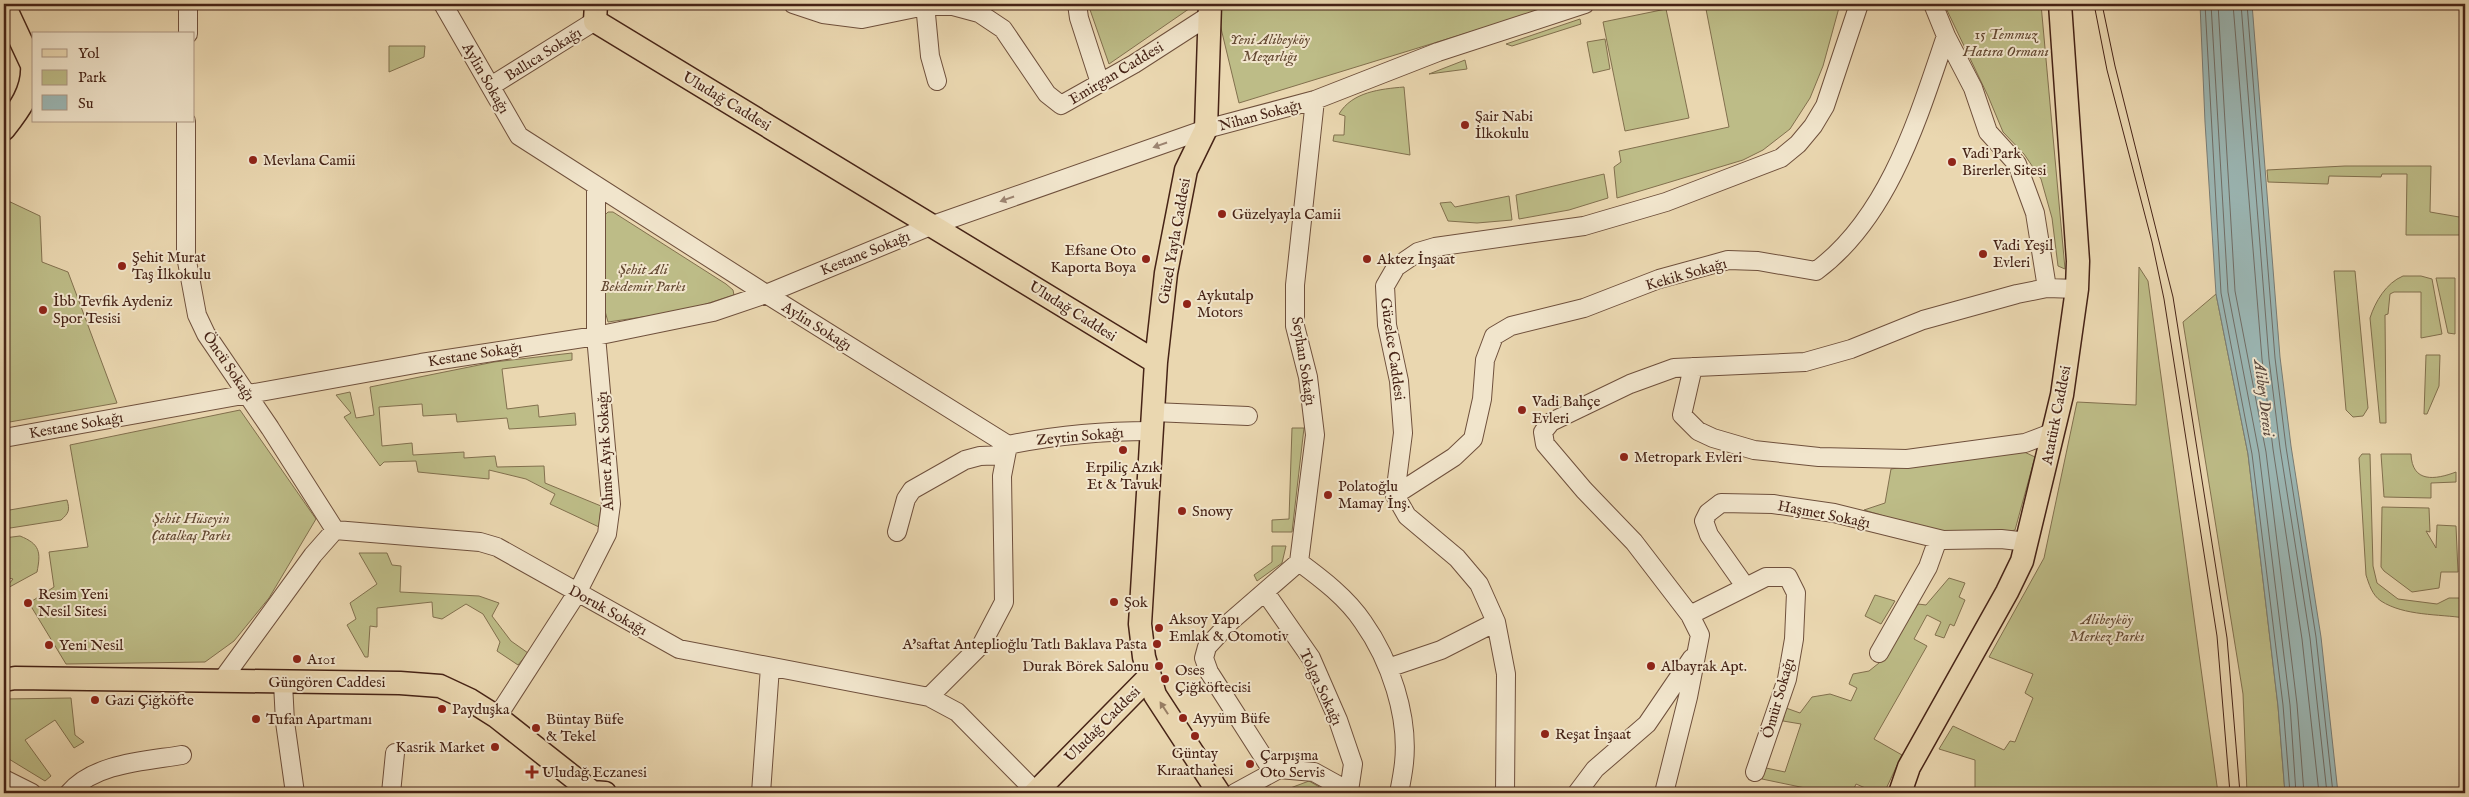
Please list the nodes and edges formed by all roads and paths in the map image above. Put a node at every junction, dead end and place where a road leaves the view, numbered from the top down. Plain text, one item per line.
1 (188, 4) edge
2 (444, 4) edge
3 (793, 4) edge
4 (1076, 4) edge
5 (1586, 4) edge
6 (1859, 4) edge
7 (1933, 4) edge
8 (2060, 4) edge
9 (4, 5) edge
10 (925, 5) edge
11 (1210, 10) edge
12 (596, 12) edge
13 (188, 32) edge
14 (1946, 36) junction
15 (32, 65) edge
16 (32, 78) edge
17 (936, 81) dead end
18 (1100, 83) junction
19 (491, 86) junction
20 (1316, 100) junction
21 (186, 122) edge
22 (4, 129) edge
23 (1206, 129) junction
24 (596, 185) junction
25 (933, 225) junction
26 (2047, 288) junction
27 (2077, 290) junction
28 (766, 294) junction
29 (596, 336) junction
30 (1156, 362) junction
31 (1693, 367) junction
32 (247, 394) junction
33 (1248, 416) dead end
34 (1152, 422) junction
35 (2054, 432) junction
36 (4, 438) edge
37 (1007, 450) junction
38 (1395, 495) junction
39 (335, 530) junction
40 (897, 532) dead end
41 (1938, 539) junction
42 (2028, 542) junction
43 (1299, 562) junction
44 (1746, 586) junction
45 (1265, 592) junction
46 (577, 593) junction
47 (1690, 615) junction
48 (1496, 622) junction
49 (1879, 653) dead end
50 (1695, 654) junction
51 (770, 667) junction
52 (1388, 668) junction
53 (8, 676) edge
54 (1150, 676) junction
55 (222, 680) junction
56 (283, 683) junction
57 (929, 697) junction
58 (497, 717) junction
59 (394, 753) dead end
60 (182, 755) dead end
61 (1273, 772) junction
62 (1755, 772) dead end
63 (4, 780) edge
64 (1350, 792) edge
65 (32, 793) edge
66 (69, 793) edge
67 (295, 793) edge
68 (391, 793) edge
69 (605, 793) edge
70 (761, 793) edge
71 (1035, 793) edge
72 (1219, 793) edge
73 (1235, 793) edge
74 (1399, 793) edge
75 (1505, 793) edge
76 (1577, 793) edge
77 (1664, 793) edge
78 (1900, 793) edge

1 - 13 street
2 - 19 street, Aylin Sokağı
3 - 10 street, Emirgan Caddesi
4 - 18 street
5 - 20 street, Nihan Sokağı
6 - 38 street, Güzelce Caddesi
7 - 14 street
8 - 27 main road, Atatürk Caddesi
9 - 15 main road
10 - 17 street
10 - 18 street, Emirgan Caddesi
11 - 18 street, Emirgan Caddesi
11 - 23 main road, Güzel Yayla Caddesi
12 - 19 street, Ballıca Sokağı
12 - 25 main road, Uludağ Caddesi
14 - 26 street
14 - 38 street, Kekik Sokağı
16 - 22 main road
19 - 24 street, Aylin Sokağı
20 - 23 street, Nihan Sokağı
20 - 43 street, Seyhan Sokağı
21 - 32 street, Öncü Sokağı
23 -> 25 street, Nihan Sokağı
23 - 30 main road, Güzel Yayla Caddesi
24 - 28 street, Aylin Sokağı
24 - 29 street, Ahmet Ayık Sokağı
25 - 28 street, Kestane Sokağı
25 - 30 main road, Uludağ Caddesi
26 - 27 street
26 - 31 street
27 - 35 main road, Atatürk Caddesi
28 - 29 street, Kestane Sokağı
28 - 37 street, Aylin Sokağı
29 - 32 street, Kestane Sokağı
29 - 46 street, Ahmet Ayık Sokağı
30 - 34 main road, Uludağ Caddesi
31 - 35 street
31 - 47 street
32 - 36 street, Kestane Sokağı
32 - 39 street, Öncü Sokağı
33 - 34 street, Zeytin Sokağı
34 - 37 street, Zeytin Sokağı
34 - 54 main road, Uludağ Caddesi
35 - 42 main road, Atatürk Caddesi
37 - 40 street, Zeytin Sokağı
37 - 57 street
38 - 48 street
39 - 46 street, Doruk Sokağı
39 - 55 street
41 - 42 street, Haşmet Sokağı
41 - 44 street, Haşmet Sokağı
41 - 49 street
42 - 78 main road, Atatürk Caddesi
43 - 45 street
43 - 52 street
44 - 47 street
44 - 62 street, Ömür Sokağı
45 - 61 street
45 - 64 street, Tolga Sokağı
46 - 51 street, Doruk Sokağı
46 - 58 street, Ahmet Ayık Sokağı
47 - 50 street
48 - 52 street
48 - 75 street
50 - 76 street
50 - 77 street
51 - 57 street, Doruk Sokağı
51 - 70 street
52 - 74 street
53 - 55 main road, Güngören Caddesi
54 - 71 main road, Uludağ Caddesi
72 -> 54 main road
55 - 56 main road, Güngören Caddesi
56 - 58 main road, Güngören Caddesi
56 - 67 street
57 - 71 street, Doruk Sokağı
58 - 69 main road, Güngören Caddesi
59 - 68 street
60 - 66 street
61 - 64 street
61 - 73 street
63 - 65 street

